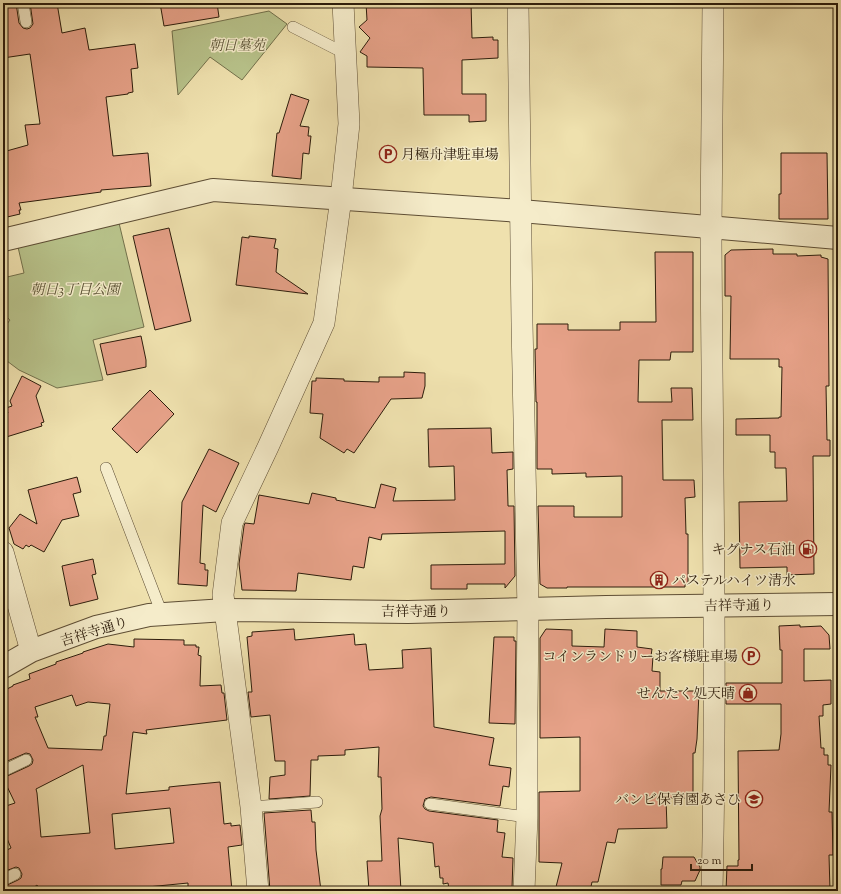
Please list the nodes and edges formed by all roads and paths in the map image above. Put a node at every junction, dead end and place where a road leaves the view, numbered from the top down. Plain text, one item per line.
1 (23, 3) edge
2 (343, 3) edge
3 (518, 3) edge
4 (713, 3) edge
5 (26, 22) dead end
6 (292, 27) dead end
7 (346, 54) junction
8 (341, 198) junction
9 (521, 210) junction
10 (711, 227) junction
11 (838, 238) edge
12 (3, 240) edge
13 (106, 468) dead end
14 (3, 552) edge
15 (838, 604) edge
16 (714, 606) junction
17 (225, 610) junction
18 (528, 610) junction
19 (162, 614) junction
20 (30, 651) junction
21 (3, 667) edge
22 (26, 760) dead end
23 (3, 771) edge
24 (317, 802) dead end
25 (430, 804) dead end
26 (251, 806) junction
27 (527, 816) junction
28 (15, 874) dead end
29 (3, 880) edge
30 (258, 891) edge
31 (524, 891) edge
32 (712, 891) edge

1 - 5 lane
2 - 7 street
3 - 9 street
4 - 10 street
6 - 7 lane
7 - 8 street
8 - 9 street
8 - 12 street
8 - 17 street
9 - 10 street
9 - 18 street
10 - 11 street
10 - 16 street
13 - 19 lane
14 - 20 street
15 - 16 street, 吉祥寺通り
16 - 18 street, 吉祥寺通り
16 - 32 street
17 - 18 street, 吉祥寺通り
17 - 19 street, 吉祥寺通り
17 - 26 street
18 - 27 street
19 - 20 street, 吉祥寺通り
20 - 21 street, 吉祥寺通り
22 - 23 lane
24 - 26 lane
25 - 27 lane
26 - 30 street
27 - 31 street
28 - 29 lane

